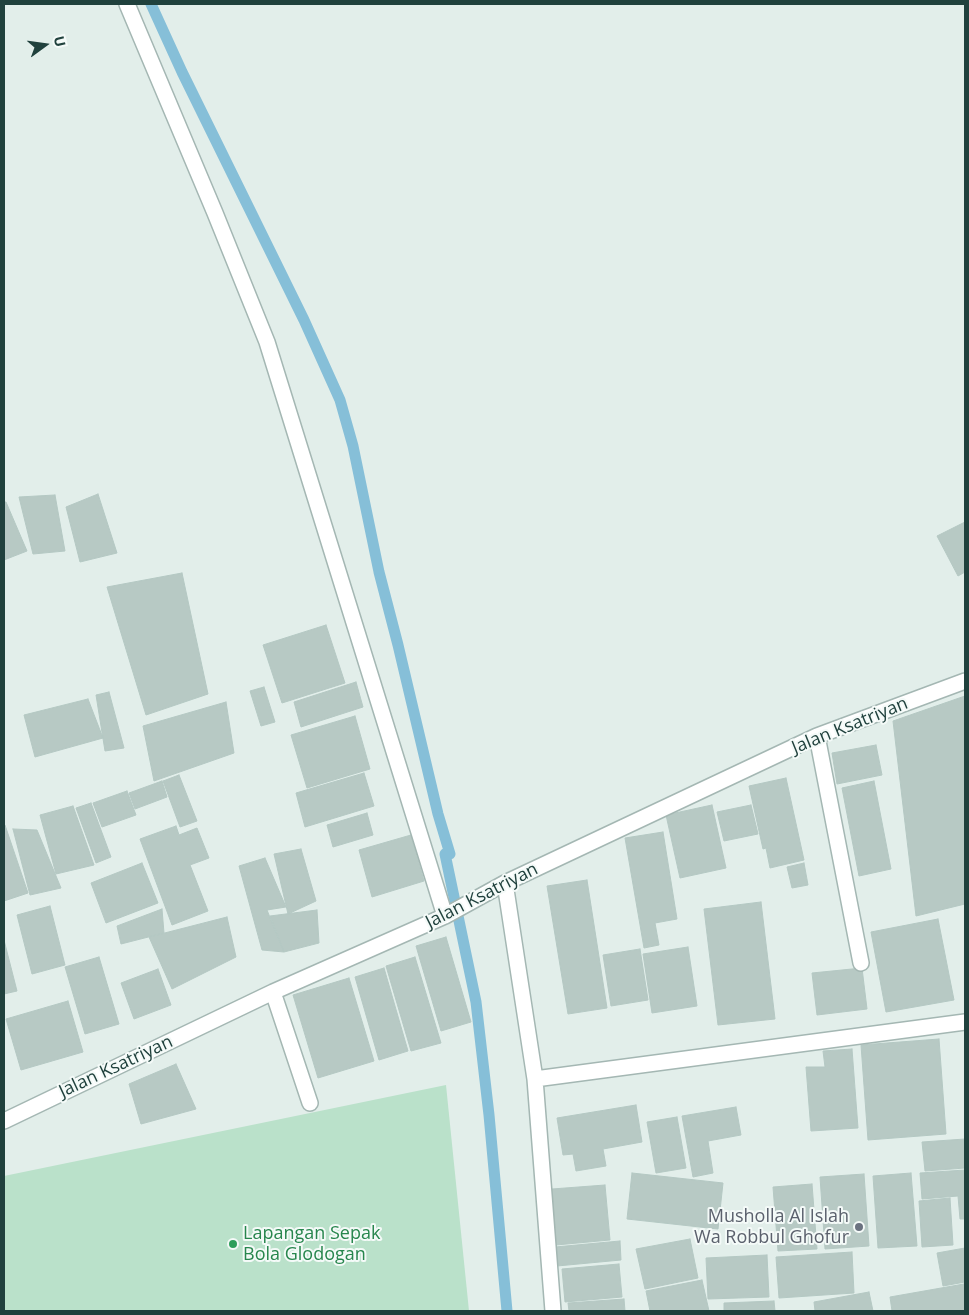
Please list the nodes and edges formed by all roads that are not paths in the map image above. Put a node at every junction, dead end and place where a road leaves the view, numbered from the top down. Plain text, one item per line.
1 (126, 4) edge
2 (965, 681) edge
3 (817, 736) junction
4 (505, 883) junction
5 (448, 914) junction
6 (861, 963) dead end
7 (273, 992) junction
8 (965, 1022) edge
9 (535, 1079) junction
10 (310, 1103) dead end
11 (4, 1120) edge
12 (553, 1311) edge

1 - 5 street
2 - 3 street, Jalan Ksatriyan
3 - 4 street, Jalan Ksatriyan
3 - 6 street
4 - 5 street, Jalan Ksatriyan
4 - 9 street
5 - 7 street, Jalan Ksatriyan
7 - 10 street
7 - 11 street, Jalan Ksatriyan
8 - 9 street
9 - 12 street

